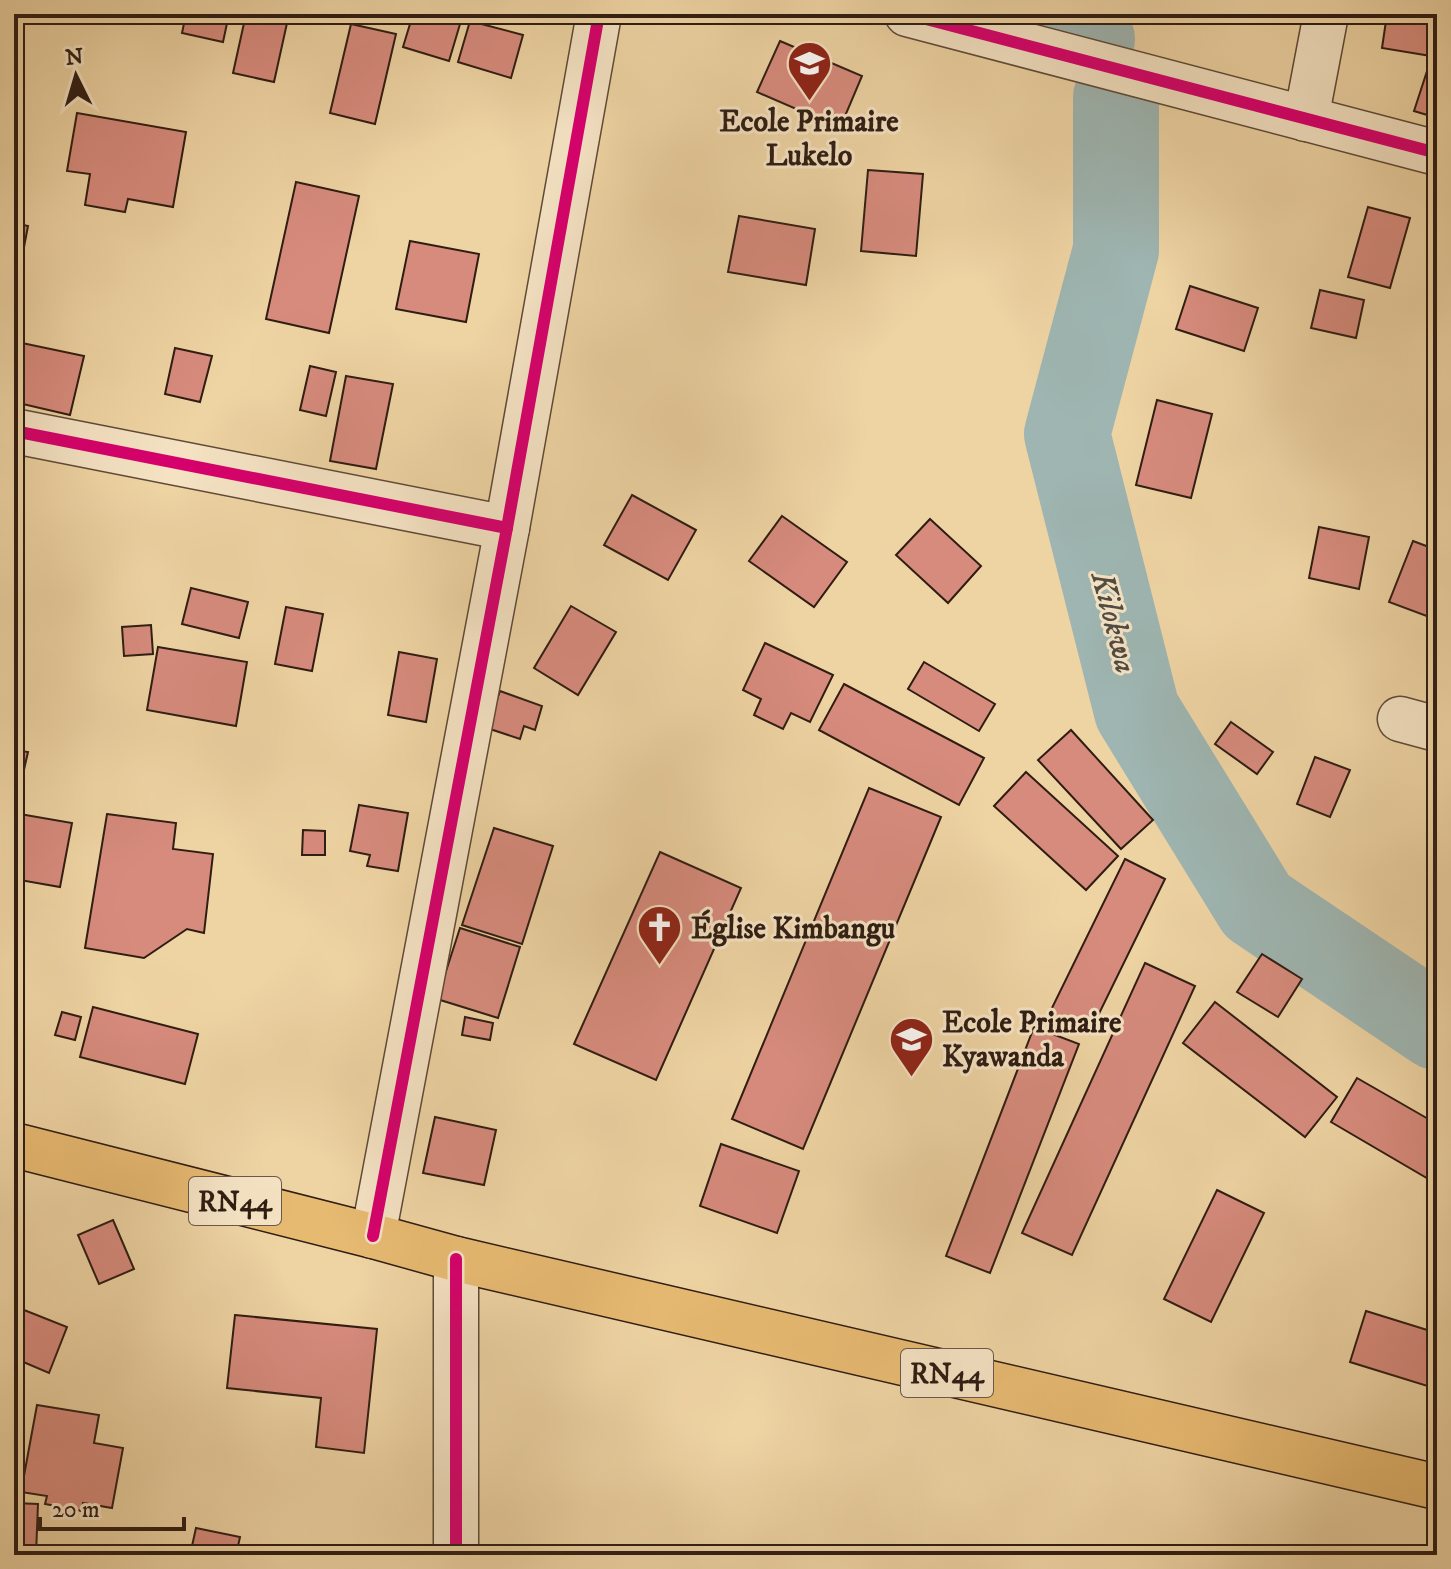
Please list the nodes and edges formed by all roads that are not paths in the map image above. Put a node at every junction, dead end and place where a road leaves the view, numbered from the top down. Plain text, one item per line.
1 (599, 14) edge
2 (907, 14) edge
3 (1326, 14) edge
4 (1306, 119) junction
5 (1437, 153) edge
6 (14, 431) edge
7 (507, 528) junction
8 (14, 1145) edge
9 (373, 1236) junction
10 (456, 1259) junction
11 (1437, 1487) edge
12 (456, 1555) edge

1 - 7 street
2 - 4 street
3 - 4 street
4 - 5 street
6 - 7 street
7 - 9 street
8 - 9 main road, RN44
9 - 10 main road, RN44
10 - 11 main road, RN44
10 - 12 street

